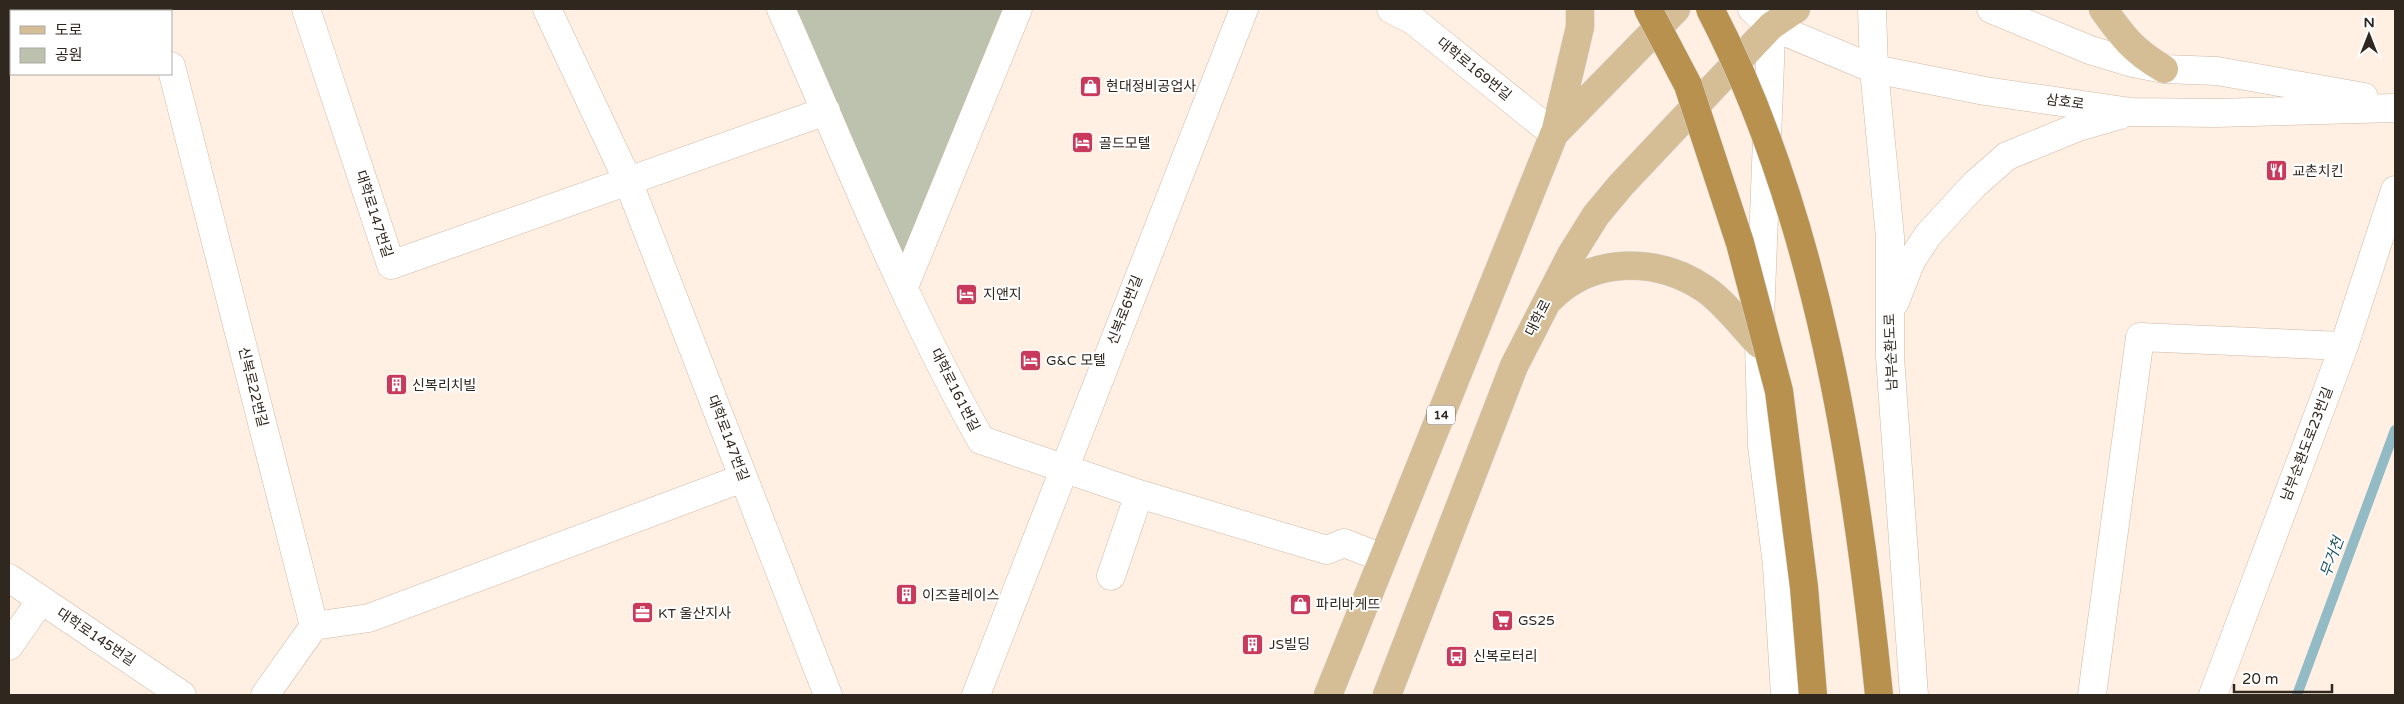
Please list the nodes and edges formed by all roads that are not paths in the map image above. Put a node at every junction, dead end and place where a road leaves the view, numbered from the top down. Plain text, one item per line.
1 (306, 9) edge
2 (547, 9) edge
3 (781, 9) edge
4 (1018, 9) edge
5 (1244, 9) edge
6 (1391, 9) edge
7 (1580, 9) edge
8 (1648, 9) edge
9 (1676, 9) edge
10 (1710, 9) edge
11 (1796, 9) edge
12 (1872, 9) edge
13 (1991, 9) edge
14 (2103, 9) edge
15 (1765, 14) edge
16 (1874, 69) junction
17 (2164, 69) junction
18 (172, 70) edge
19 (2395, 103) edge
20 (2395, 108) edge
21 (826, 112) junction
22 (2131, 112) junction
23 (1554, 134) junction
24 (628, 181) junction
25 (2395, 190) edge
26 (904, 287) junction
27 (1543, 306) junction
28 (1889, 327) junction
29 (1759, 344) junction
30 (2344, 346) junction
31 (1064, 467) junction
32 (743, 478) junction
33 (1139, 494) junction
34 (1383, 558) junction
35 (1111, 576) dead end
36 (9, 578) edge
37 (40, 600) junction
38 (314, 626) junction
39 (9, 646) edge
40 (182, 695) edge
41 (265, 695) edge
42 (828, 695) edge
43 (976, 695) edge
44 (1328, 695) edge
45 (1388, 695) edge
46 (1785, 695) edge
47 (1813, 695) edge
48 (1879, 695) edge
49 (1914, 695) edge
50 (2092, 695) edge
51 (2213, 695) edge

1 - 24 street, 대학로147번길
2 - 24 street, 대학로147번길
3 - 21 street, 대학로161번길
4 - 26 street
5 - 31 street, 신복로6번길
6 - 23 street, 대학로169번길
7 - 23 main road
8 - 47 highway, bridge
9 - 23 main road, 14
10 - 48 highway, bridge
11 - 15 main road, 대학로
12 - 16 street, 남부순환도로
13 - 17 street
14 - 17 main road
15 - 16 street, 삼호로
15 - 27 main road, 대학로
15 - 29 street
16 - 22 street, 삼호로
16 - 28 street, 남부순환도로
17 - 19 street
18 - 38 street, 신복로22번길
20 - 22 street, 삼호로
21 - 24 street
21 - 26 street, 대학로161번길
22 - 28 street
23 - 34 main road, 14
24 - 32 street, 대학로147번길
25 - 30 street, 남부순환도로23번길
26 - 31 street, 대학로161번길
27 - 29 main road
27 - 45 main road, 대학로
28 - 49 street, 남부순환도로
29 - 46 street
30 - 50 street
30 - 51 street, 남부순환도로23번길
31 - 33 street, 대학로161번길
31 - 43 street, 신복로6번길
32 - 38 street
32 - 42 street, 대학로147번길
33 - 34 street, 대학로161번길
33 - 35 street
34 - 44 main road, 14
36 - 37 street, 대학로145번길
37 - 39 street
37 - 40 street, 대학로145번길
38 - 41 street

